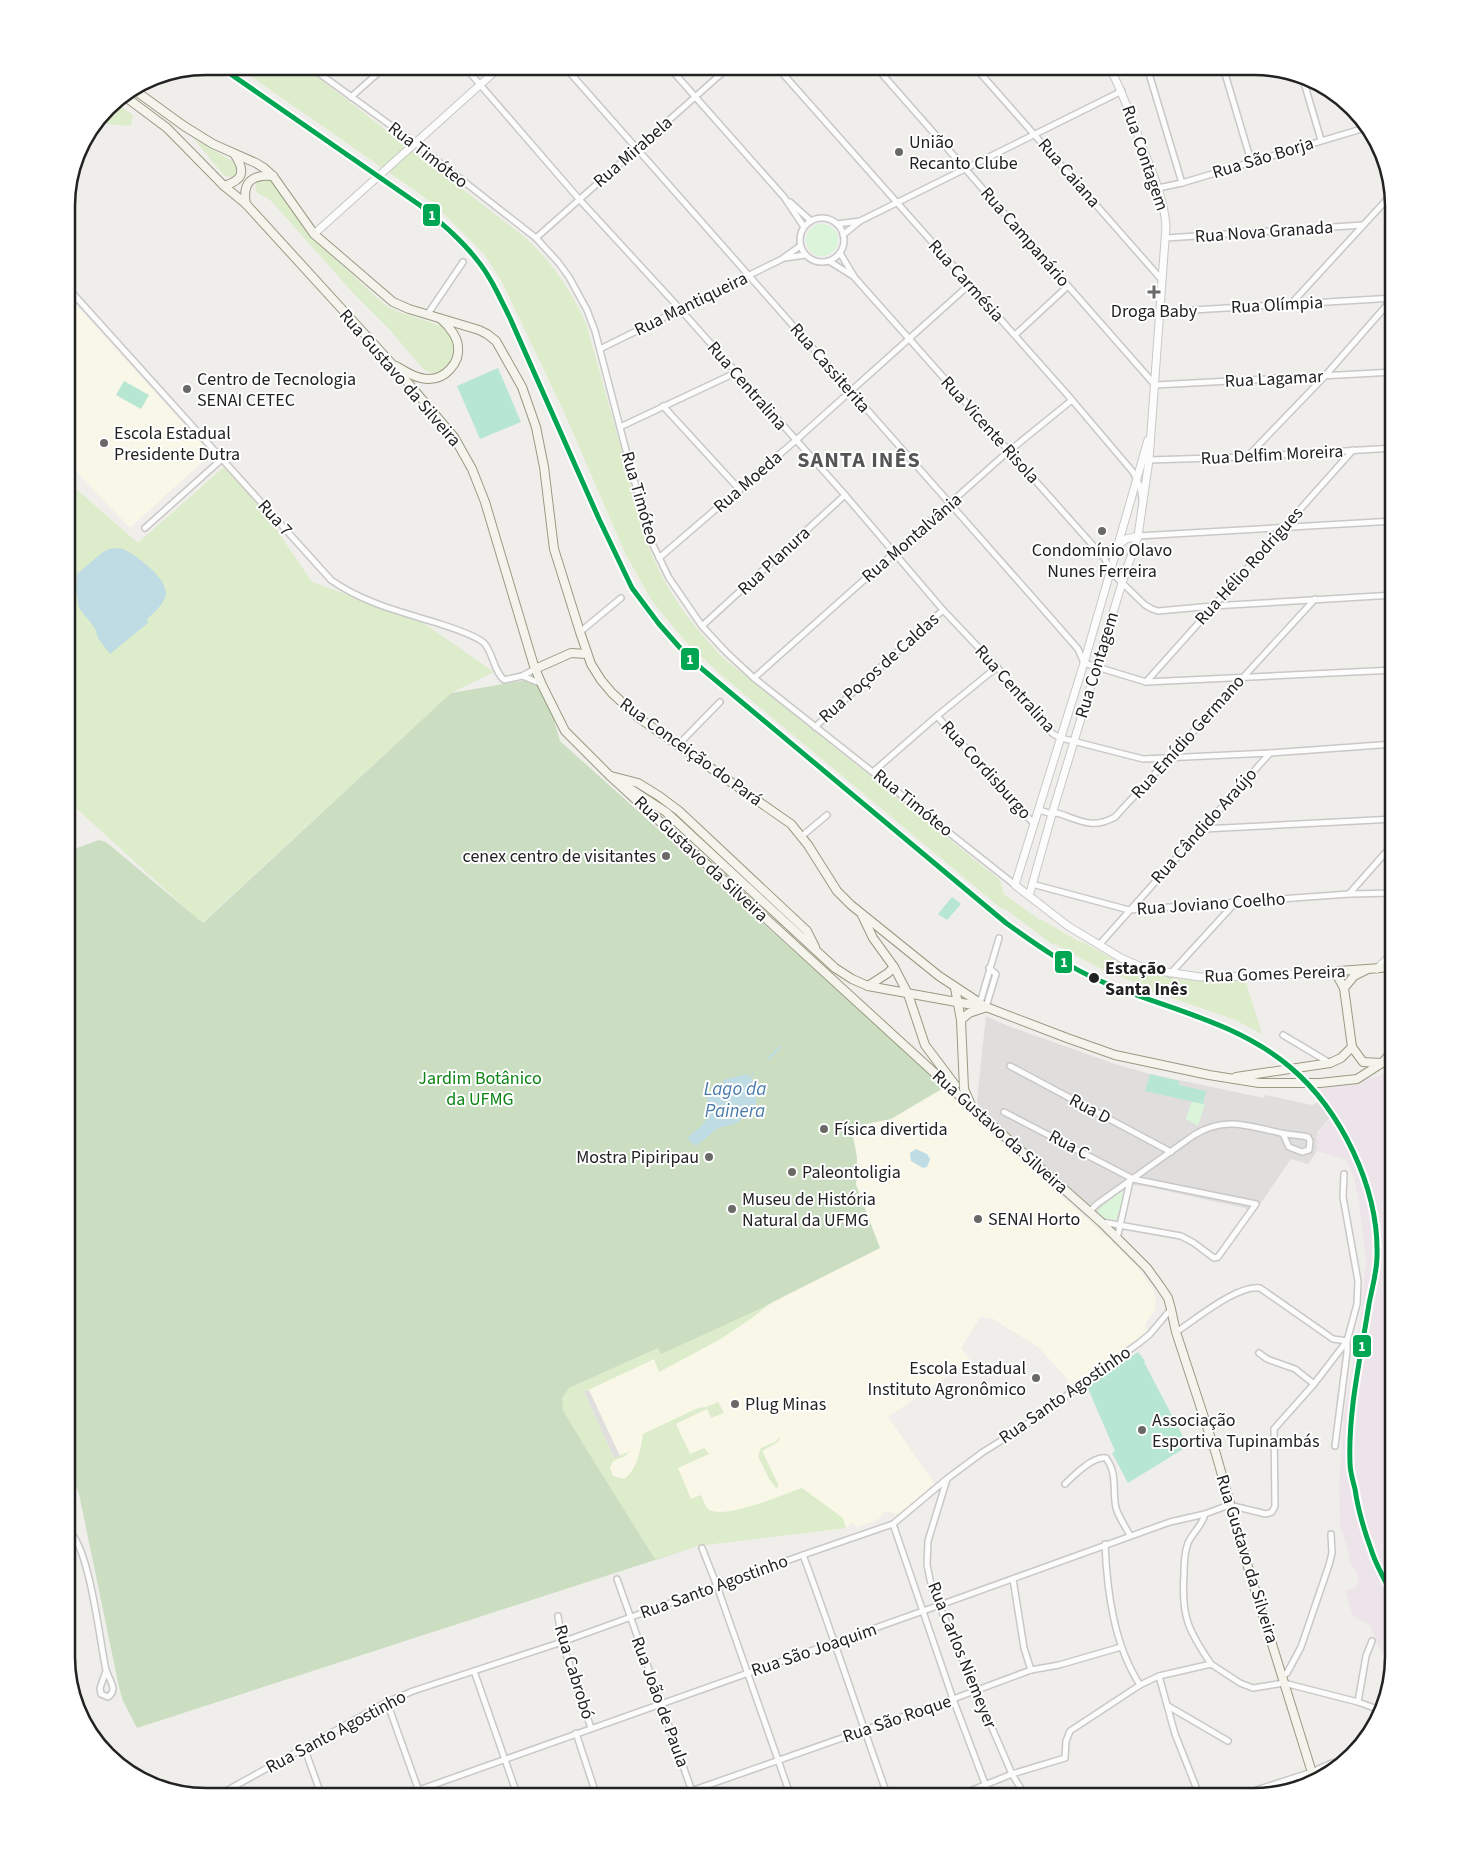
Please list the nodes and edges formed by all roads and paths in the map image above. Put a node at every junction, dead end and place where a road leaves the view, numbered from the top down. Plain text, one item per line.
1 (321, 75) edge
2 (376, 75) edge
3 (472, 75) edge
4 (491, 75) edge
5 (572, 75) edge
6 (676, 75) edge
7 (720, 75) edge
8 (784, 75) edge
9 (883, 75) edge
10 (982, 75) edge
11 (1114, 75) edge
12 (1150, 75) edge
13 (1226, 75) edge
14 (480, 85) junction
15 (1305, 86) edge
16 (1122, 92) junction
17 (139, 94) edge
18 (352, 97) junction
19 (695, 97) junction
20 (129, 100) edge
21 (1360, 129) edge
22 (1035, 135) junction
23 (1322, 140) junction
24 (412, 145) junction
25 (636, 148) junction
26 (234, 154) junction
27 (1252, 161) junction
28 (966, 170) junction
29 (273, 176) junction
30 (1182, 183) junction
31 (224, 186) junction
32 (1158, 188) junction
33 (784, 197) junction
34 (579, 199) junction
35 (1385, 201) edge
36 (897, 203) junction
37 (246, 204) junction
38 (811, 221) junction
39 (860, 221) junction
40 (837, 224) junction
41 (1363, 225) junction
42 (804, 228) junction
43 (314, 234) junction
44 (843, 235) junction
45 (536, 238) junction
46 (1166, 238) junction
47 (800, 246) junction
48 (840, 253) junction
49 (806, 255) junction
50 (782, 259) junction
51 (829, 261) junction
52 (463, 262) dead end
53 (749, 276) junction
54 (855, 278) junction
55 (1163, 280) junction
56 (969, 285) junction
57 (1068, 286) junction
58 (75, 297) edge
59 (1385, 299) edge
60 (1290, 305) junction
61 (1385, 308) edge
62 (680, 309) junction
63 (1160, 312) junction
64 (427, 315) junction
65 (439, 318) junction
66 (1014, 335) junction
67 (910, 339) junction
68 (600, 349) junction
69 (392, 364) junction
70 (735, 373) junction
71 (1385, 373) edge
72 (1324, 377) junction
73 (1155, 385) junction
74 (851, 392) junction
75 (1072, 400) junction
76 (663, 406) junction
77 (620, 427) junction
78 (1151, 432) junction
79 (795, 441) junction
80 (1385, 448) edge
81 (1353, 450) junction
82 (1009, 452) junction
83 (1246, 458) junction
84 (222, 459) junction
85 (1149, 460) junction
86 (1136, 479) junction
87 (740, 490) junction
88 (845, 495) junction
89 (951, 504) junction
90 (1142, 504) junction
91 (1385, 522) edge
92 (145, 528) dead end
93 (1283, 528) junction
94 (1138, 536) junction
95 (1116, 546) junction
96 (893, 553) junction
97 (659, 558) junction
98 (1114, 558) junction
99 (1129, 563) junction
100 (1110, 571) junction
101 (1122, 583) junction
102 (1385, 595) edge
103 (621, 598) dead end
104 (1316, 599) junction
105 (1213, 606) junction
106 (943, 610) junction
107 (702, 626) junction
108 (580, 632) junction
109 (587, 654) junction
110 (1084, 663) junction
111 (997, 667) junction
112 (1097, 667) junction
113 (535, 669) junction
114 (1385, 670) edge
115 (522, 676) junction
116 (754, 678) junction
117 (1241, 678) junction
118 (1146, 682) junction
119 (541, 683) junction
120 (720, 702) dead end
121 (937, 716) junction
122 (815, 727) junction
123 (1061, 738) junction
124 (1075, 741) junction
125 (1385, 744) edge
126 (678, 745) junction
127 (1270, 753) junction
128 (1170, 757) junction
129 (874, 771) junction
130 (609, 775) junction
131 (1039, 810) junction
132 (1052, 814) junction
133 (828, 815) dead end
134 (1385, 819) edge
135 (1034, 824) junction
136 (1203, 829) junction
137 (802, 836) junction
138 (1385, 853) edge
139 (1032, 884) junction
140 (1015, 885) junction
141 (1385, 893) edge
142 (1349, 894) junction
143 (1029, 896) junction
144 (1235, 903) junction
145 (1129, 910) junction
146 (861, 913) junction
147 (999, 938) dead end
148 (1099, 945) junction
149 (1385, 961) edge
150 (894, 967) junction
151 (1385, 968) edge
152 (1377, 969) junction
153 (1366, 970) junction
154 (1328, 971) junction
155 (1338, 971) joint
156 (1170, 974) junction
157 (868, 986) junction
158 (955, 988) junction
159 (1344, 988) junction
160 (908, 994) junction
161 (959, 1003) junction
162 (983, 1005) junction
163 (961, 1020) junction
164 (1283, 1035) dead end
165 (1352, 1047) junction
166 (1385, 1060) edge
167 (1330, 1063) junction
168 (1382, 1063) junction
169 (1010, 1066) dead end
170 (1230, 1079) junction
171 (971, 1107) junction
172 (1004, 1112) dead end
173 (1283, 1134) junction
174 (1171, 1152) junction
175 (1344, 1174) dead end
176 (1132, 1180) junction
177 (1089, 1212) junction
178 (1101, 1222) junction
179 (1120, 1225) junction
180 (1117, 1239) junction
181 (1171, 1309) junction
182 (1176, 1332) junction
183 (1347, 1341) junction
184 (1258, 1353) dead end
185 (1314, 1384) junction
186 (1335, 1446) dead end
187 (948, 1478) junction
188 (1065, 1484) dead end
189 (1229, 1506) junction
190 (1205, 1514) junction
191 (893, 1524) junction
192 (1331, 1534) dead end
193 (75, 1536) edge
194 (1130, 1536) junction
195 (1105, 1544) junction
196 (702, 1548) dead end
197 (803, 1554) junction
198 (617, 1579) dead end
199 (1012, 1579) junction
200 (717, 1586) junction
201 (940, 1606) junction
202 (924, 1611) junction
203 (558, 1616) dead end
204 (630, 1617) junction
205 (1372, 1641) dead end
206 (562, 1642) junction
207 (836, 1642) junction
208 (1121, 1647) junction
209 (1211, 1664) junction
210 (1031, 1670) junction
211 (106, 1671) dead end
212 (474, 1671) junction
213 (748, 1673) junction
214 (1159, 1676) junction
215 (1283, 1679) junction
216 (1140, 1686) junction
217 (976, 1690) junction
218 (953, 1699) junction
219 (387, 1702) junction
220 (1358, 1702) junction
221 (660, 1704) junction
222 (1168, 1706) junction
223 (1374, 1708) edge
224 (591, 1728) junction
225 (864, 1731) junction
226 (576, 1733) junction
227 (1228, 1741) dead end
228 (304, 1747) junction
229 (505, 1759) junction
230 (778, 1760) junction
231 (1012, 1774) junction
232 (1313, 1774) edge
233 (1304, 1778) edge
234 (985, 1786) junction
235 (1270, 1787) edge
236 (234, 1788) edge
237 (319, 1788) edge
238 (417, 1788) edge
239 (424, 1788) edge
240 (515, 1788) edge
241 (594, 1788) edge
242 (691, 1788) edge
243 (698, 1788) edge
244 (788, 1788) edge
245 (885, 1788) edge
246 (980, 1788) edge
247 (1021, 1788) edge
248 (1196, 1788) edge

1 - 18 street, Rua Timóteo
2 - 18 street
3 - 14 street, Rua Centralina
4 - 14 street
5 - 25 street, Rua Cassiterita
6 - 19 street
7 - 19 street, Rua Mirabela
8 - 36 street, Rua Carmésia
9 - 28 street, Rua Campanário
10 - 22 street, Rua Caiana
11 - 16 street, Rua Contagem
12 - 30 street
13 - 27 street
14 - 24 street
14 - 34 street, Rua Centralina
15 - 23 street
16 - 22 street
16 - 32 street, Rua Contagem
17 - 26 main road, Rua Conceição do Pará
18 - 24 street, Rua Timóteo
19 - 25 street, Rua Mirabela
19 - 33 street
20 - 31 main road, Rua Gustavo da Silveira
21 - 23 street, Rua São Borja
22 - 28 street
22 - 55 street, Rua Caiana
23 - 27 street, Rua São Borja
24 - 43 street
24 - 45 street, Rua Timóteo
25 - 34 street, Rua Mirabela
25 - 53 street, Rua Cassiterita
26 - 29 main road, Rua Conceição do Pará
26 - 31 main road
27 - 30 street, Rua São Borja
28 - 36 street
28 - 57 street, Rua Campanário
29 - 37 main road
29 - 43 main road, Rua Conceição do Pará
30 - 32 street, Rua São Borja
31 - 37 main road, Rua Gustavo da Silveira
32 - 46 street, Rua Contagem
33 - 38 street
33 - 42 street
34 - 45 street, Rua Mirabela
34 - 62 street, Rua Centralina
35 - 41 street
36 - 39 street
36 - 56 street, Rua Carmésia
37 - 69 main road, Rua Gustavo da Silveira
38 - 40 street
38 - 42 street
39 - 40 street
39 - 44 street
40 - 44 street
41 - 46 street, Rua Nova Granada
41 - 60 street
42 - 47 street
43 - 64 main road, Rua Conceição do Pará
44 - 48 street
45 - 68 street, Rua Timóteo
46 - 55 street, Rua Contagem
47 - 49 street
47 - 50 street, Rua Mantiqueira
48 - 51 street
48 - 54 street, Rua Vicente Risola
49 - 50 street, Rua Mantiqueira
49 - 51 street
50 - 53 street, Rua Mantiqueira
51 - 54 street, Rua Vicente Risola
52 - 64 street
53 - 62 street, Rua Mantiqueira
53 - 74 street, Rua Cassiterita
54 - 67 street, Rua Vicente Risola
55 - 63 street, Rua Contagem
56 - 66 street, Rua Carmésia
56 - 67 street, Rua Moeda
57 - 66 street
57 - 73 street, Rua Campanário
58 - 84 street, Rua 7
59 - 60 street, Rua Olímpia
60 - 63 street, Rua Olímpia
61 - 72 street
62 - 68 street, Rua Mantiqueira
62 - 70 street, Rua Centralina
63 - 73 street, Rua Contagem
64 - 65 main road, Rua Conceição do Pará
65 - 69 main road
65 - 108 main road, Rua Conceição do Pará
66 - 75 street, Rua Carmésia
67 - 74 street, Rua Moeda
67 - 82 street, Rua Vicente Risola
68 - 77 street, Rua Timóteo
69 - 113 main road, Rua Gustavo da Silveira
70 - 76 street
70 - 79 street, Rua Centralina
71 - 72 street, Rua Lagamar
72 - 73 street, Rua Lagamar
72 - 83 street
73 - 78 street, Rua Contagem
74 - 79 street, Rua Moeda
74 - 89 street, Rua Cassiterita
75 - 82 street, Rua Montalvânia
75 - 86 street, Rua Carmésia
76 - 77 street
76 - 87 street
77 - 97 street, Rua Timóteo
78 - 85 street, Rua Contagem
78 - 86 street, Rua Contagem
79 - 87 street, Rua Moeda
79 - 88 street, Rua Centralina
80 - 81 street, Rua Delfim Moreira
81 - 83 street, Rua Delfim Moreira
81 - 93 street, Rua Hélio Rodrigues
82 - 89 street, Rua Montalvânia
82 - 100 street, Rua Vicente Risola
83 - 85 street, Rua Delfim Moreira
84 - 92 street
84 - 115 street, Rua 7
85 - 90 street, Rua Contagem
86 - 90 street, Rua Carmésia
86 - 95 street, Rua Contagem
87 - 97 street, Rua Moeda
88 - 96 street, Rua Centralina
88 - 107 street, Rua Planura
89 - 96 street, Rua Montalvânia
89 - 110 street, Rua Cassiterita
90 - 94 street, Rua Contagem
91 - 93 street
93 - 94 street
93 - 105 street, Rua Hélio Rodrigues
94 - 95 street
94 - 99 street, Rua Contagem
95 - 98 street, Rua Contagem
96 - 106 street, Rua Centralina
96 - 116 street, Rua Montalvânia
97 - 107 street, Rua Timóteo
98 - 99 street
98 - 100 street, Rua Contagem
99 - 101 street, Rua Contagem
100 - 101 street, Rua Vicente Risola
100 - 110 street, Rua Contagem
101 - 105 street, Rua Vicente Risola
101 - 112 street, Rua Contagem
102 - 104 street, Rua Vicente Risola
103 - 108 street
104 - 105 street, Rua Vicente Risola
104 - 117 street, Rua Emídio Germano
105 - 118 street, Rua Hélio Rodrigues
106 - 111 street, Rua Centralina
106 - 122 street, Rua Poços de Caldas
107 - 116 street, Rua Timóteo
108 - 109 main road, Rua Conceição do Pará
109 - 113 main road
109 - 126 main road, Rua Conceição do Pará
110 - 112 street
110 - 123 street, Rua Contagem
111 - 121 street
111 - 123 street, Rua Centralina
112 - 118 street
112 - 124 street, Rua Contagem
113 - 115 street
113 - 119 main road, Rua Gustavo da Silveira
114 - 117 street
115 - 119 street, Rua 7
116 - 122 street, Rua Timóteo
117 - 118 street
117 - 128 street, Rua Emídio Germano
119 - 130 main road, Rua Gustavo da Silveira
120 - 126 street
121 - 129 street
121 - 135 street, Rua Cordisburgo
122 - 129 street, Rua Timóteo
123 - 124 street, Rua Centralina
123 - 131 street, Rua Contagem
124 - 128 street, Rua Centralina
124 - 132 street, Rua Contagem
125 - 127 street, Rua Centralina
126 - 137 main road, Rua Conceição do Pará
127 - 128 street, Rua Centralina
127 - 136 street, Rua Cândido Araújo
128 - 132 street, Rua Emídio Germano
129 - 140 street, Rua Timóteo
130 - 157 main road, Rua Gustavo da Silveira
130 - 171 main road, Rua Gustavo da Silveira
131 - 132 street, Rua Emídio Germano
131 - 135 street, Rua Contagem
132 - 139 street, Rua Contagem
133 - 137 street
134 - 136 street
135 - 140 street, Rua Contagem
136 - 145 street, Rua Cândido Araújo
137 - 146 main road, Rua Conceição do Pará
138 - 142 street
139 - 143 street, Rua Contagem
139 - 145 street, Rua Joviano Coelho
140 - 143 street, Rua Timóteo
141 - 142 street, Rua Joviano Coelho
142 - 144 street, Rua Joviano Coelho
143 - 148 street, Rua Gomes Pereira
144 - 145 street, Rua Joviano Coelho
144 - 156 street
145 - 148 street, Rua Cândido Araújo
146 - 150 main road
146 - 158 main road, Rua Conceição do Pará
147 - 162 street
148 - 156 street, Rua Gomes Pereira
149 - 152 street
150 - 157 main road
150 - 160 main road
151 - 152 main road, Rua Gomes Pereira
152 - 153 main road, Rua Gomes Pereira
153 - 155 main road, Rua Gomes Pereira
153 - 159 main road
154 - 155 street, Rua Gomes Pereira
154 - 156 street, Rua Gomes Pereira
154 - 159 main road
157 - 160 main road, Rua Gustavo da Silveira
158 - 161 main road
158 - 162 main road, Rua Conceição do Pará
159 - 165 main road
160 - 161 main road, Rua Gustavo da Silveira
160 - 171 main road
161 - 162 main road, Rua Gustavo da Silveira
161 - 163 main road
162 - 163 main road
162 - 170 main road, Rua Conceição do Pará
163 - 171 main road
164 - 167 street
165 - 167 main road
165 - 168 main road
166 - 168 main road
167 - 170 main road
168 - 170 main road, Rua Conceição do Pará
169 - 174 street, Rua D
171 - 177 main road, Rua Gustavo da Silveira
172 - 176 street, Rua C
173 - 173 street
173 - 174 street
174 - 176 street
175 - 183 street
176 - 177 street
176 - 179 street
176 - 179 street, Rua C
177 - 178 main road, Rua Gustavo da Silveira
178 - 179 street
178 - 180 main road, Rua Gustavo da Silveira
179 - 180 street
180 - 181 main road, Rua Gustavo da Silveira
181 - 182 main road, Rua Gustavo da Silveira
181 - 187 street, Rua Santo Agostinho
182 - 183 street
182 - 189 main road, Rua Gustavo da Silveira
183 - 185 street
183 - 186 street
184 - 185 street
185 - 189 street
187 - 191 street, Rua Santo Agostinho
187 - 201 street, Rua Carlos Niemeyer
188 - 194 street
189 - 190 street, Rua São Joaquim
189 - 215 main road, Rua Gustavo da Silveira
190 - 194 street, Rua São Joaquim
190 - 209 street
191 - 197 street, Rua Santo Agostinho
191 - 202 street
192 - 215 street
193 - 211 street
194 - 195 street, Rua São Joaquim
195 - 199 street, Rua São Joaquim
195 - 208 street
196 - 200 street
197 - 200 street, Rua Santo Agostinho
197 - 207 street
198 - 204 street, Rua João de Paula
199 - 201 street, Rua São Joaquim
199 - 210 street
200 - 204 street, Rua Santo Agostinho
200 - 213 street
201 - 202 street, Rua São Joaquim
201 - 217 street, Rua Carlos Niemeyer
202 - 207 street, Rua São Joaquim
202 - 218 street
203 - 206 street, Rua Cabrobó
204 - 206 street, Rua Santo Agostinho
204 - 221 street, Rua João de Paula
205 - 220 street
206 - 212 street, Rua Santo Agostinho
206 - 224 street, Rua Cabrobó
207 - 213 street, Rua São Joaquim
207 - 225 street
208 - 210 street, Rua São Roque
208 - 216 street
209 - 214 street
209 - 215 street
210 - 217 street, Rua São Roque
212 - 219 street, Rua Santo Agostinho
212 - 229 street
213 - 221 street, Rua São Joaquim
213 - 230 street
214 - 216 street
214 - 222 street
215 - 220 street
215 - 232 main road, Rua Gustavo da Silveira
216 - 231 street
217 - 218 street, Rua São Roque
217 - 231 street, Rua Carlos Niemeyer
218 - 225 street, Rua São Roque
218 - 234 street
219 - 228 street, Rua Santo Agostinho
219 - 238 street
220 - 223 street
221 - 224 street, Rua São Joaquim
221 - 242 street, Rua João de Paula
222 - 227 street
222 - 248 street
224 - 226 street, Rua São Joaquim
225 - 230 street, Rua São Roque
225 - 245 street
226 - 229 street, Rua São Joaquim
226 - 241 street, Rua Cabrobó
228 - 236 street, Rua Santo Agostinho
228 - 237 street
229 - 239 street, Rua São Joaquim
229 - 240 street
230 - 243 street, Rua São Roque
230 - 244 street
231 - 234 street
231 - 247 street, Rua Carlos Niemeyer
233 - 235 street
234 - 246 street

